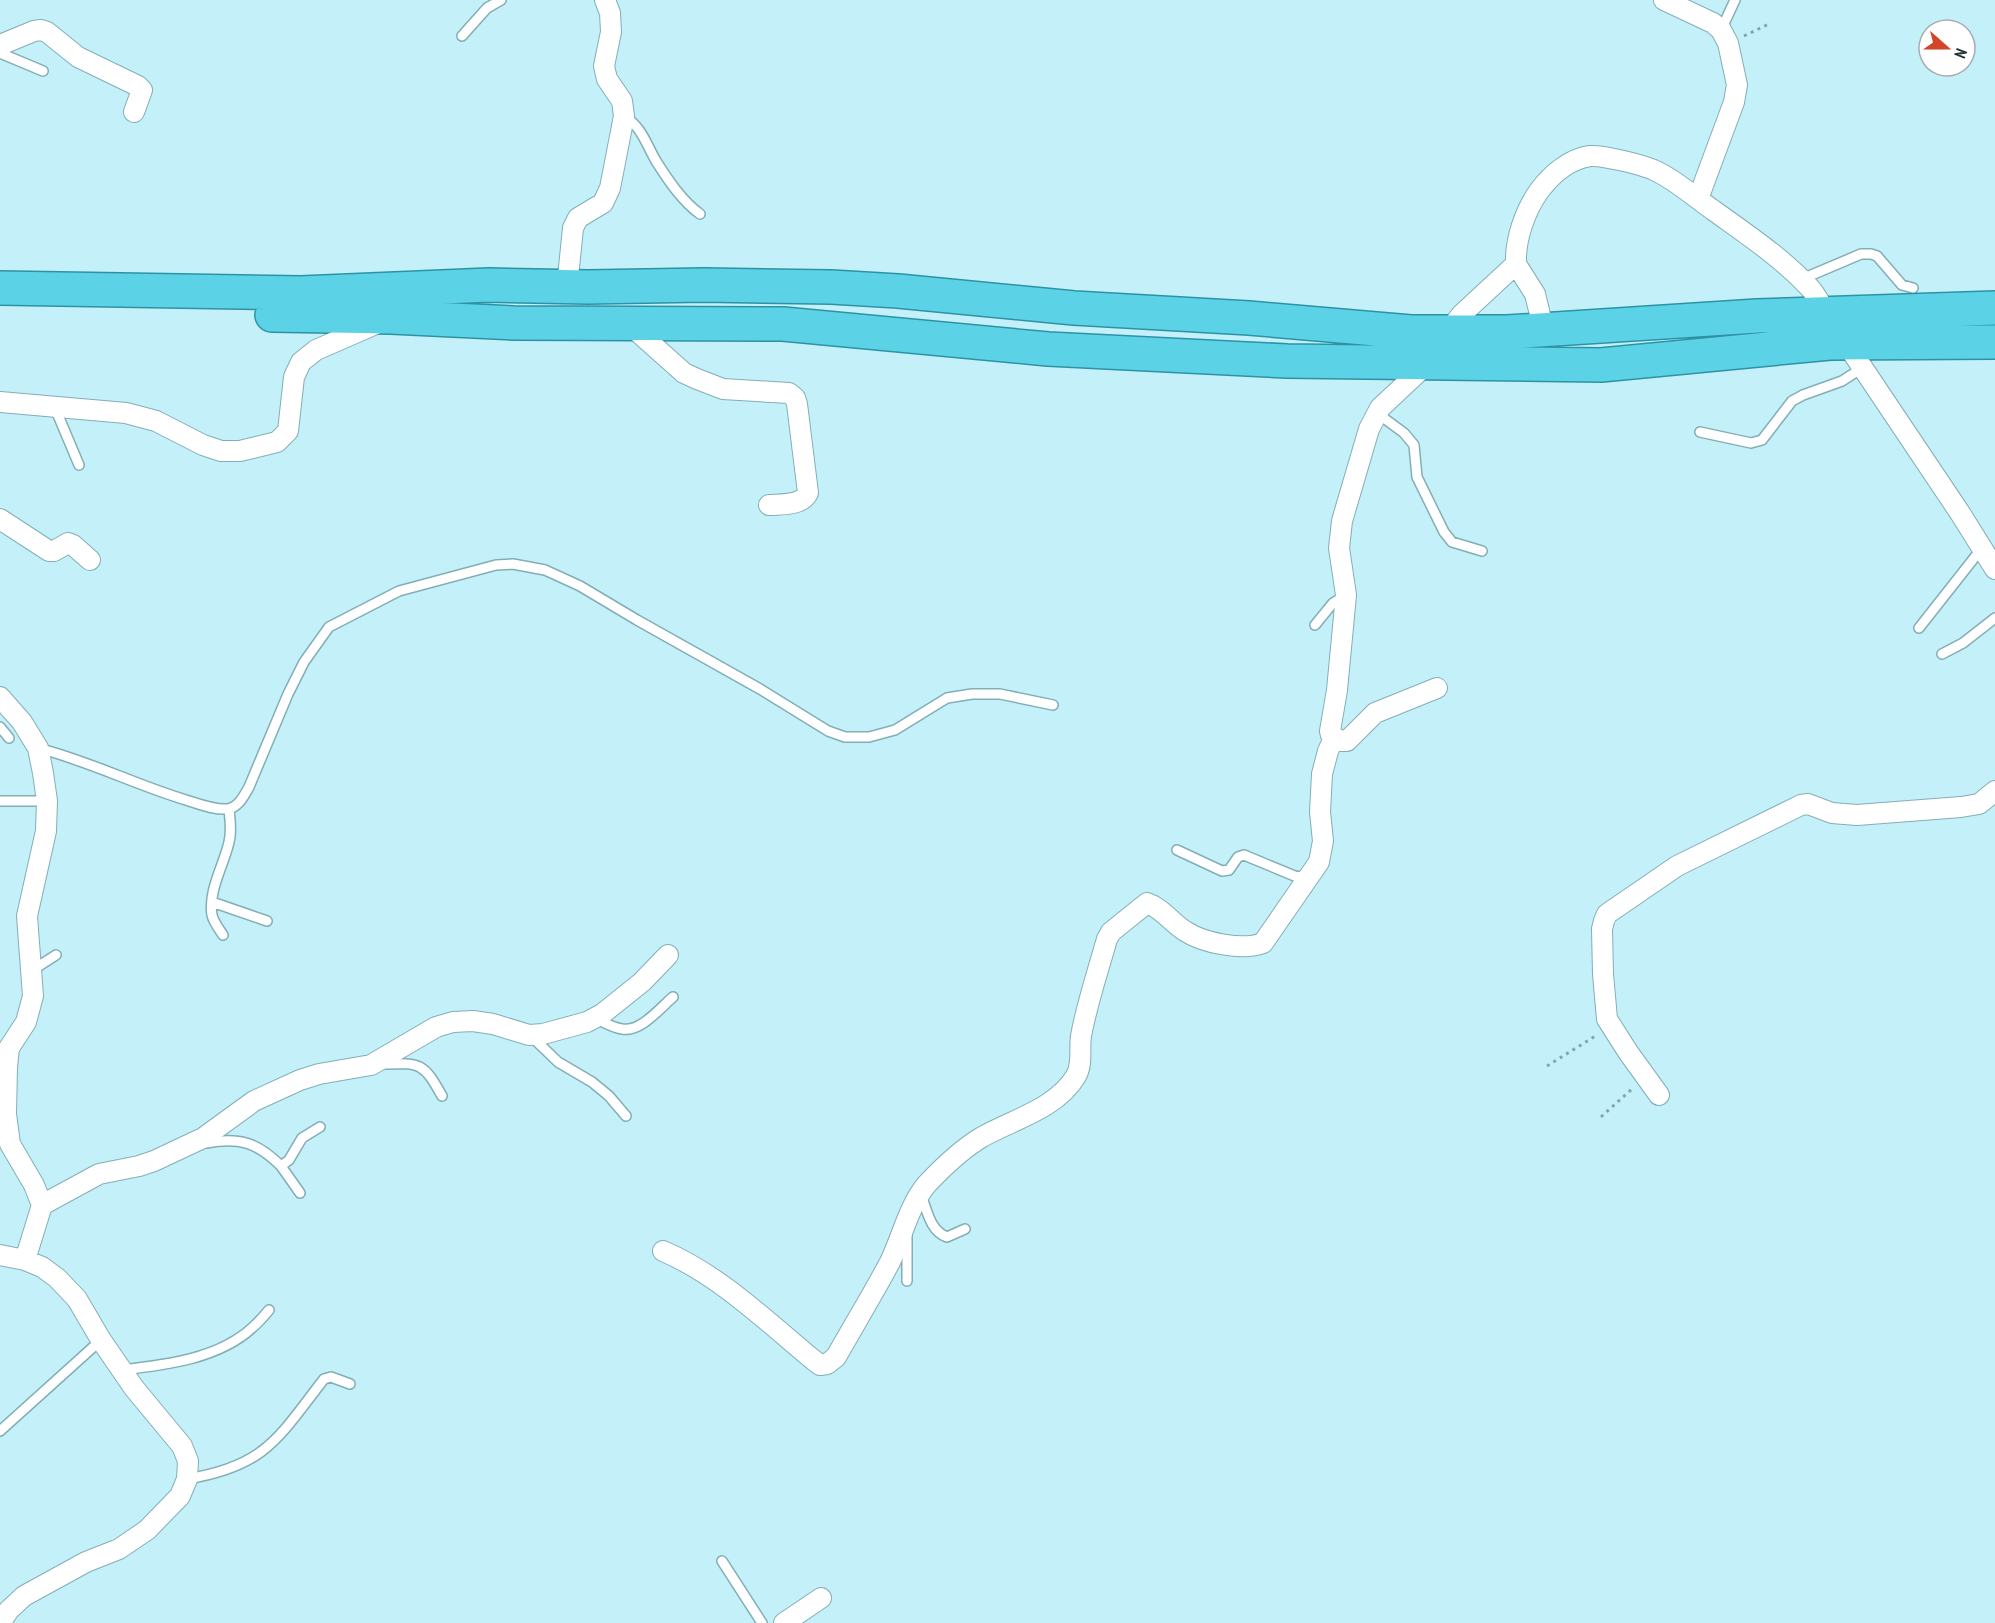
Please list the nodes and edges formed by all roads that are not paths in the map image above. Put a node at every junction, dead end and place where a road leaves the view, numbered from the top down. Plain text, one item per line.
1 (501, 0) edge
2 (605, 0) edge
3 (1665, 0) edge
4 (1735, 0) edge
5 (462, 36) dead end
6 (1725, 36) junction
7 (0, 45) edge
8 (0, 53) edge
9 (43, 71) dead end
10 (134, 112) dead end
11 (624, 116) junction
12 (1698, 199) junction
13 (700, 214) dead end
14 (1516, 264) junction
15 (1801, 280) junction
16 (567, 287) junction
17 (0, 288) edge
18 (1912, 288) dead end
19 (1995, 308) edge
20 (0, 309) edge
21 (1826, 314) junction
22 (391, 317) junction
23 (629, 324) junction
24 (1543, 327) dead end
25 (1448, 332) dead end
26 (1995, 342) edge
27 (1854, 356) junction
28 (1428, 363) dead end
29 (0, 402) edge
30 (55, 408) junction
31 (1377, 413) junction
32 (1700, 432) dead end
33 (79, 465) dead end
34 (769, 505) dead end
35 (0, 519) edge
36 (1982, 548) junction
37 (1482, 551) dead end
38 (90, 560) dead end
39 (1995, 569) edge
40 (1346, 595) junction
41 (1995, 618) edge
42 (1315, 626) dead end
43 (1919, 628) dead end
44 (1942, 654) dead end
45 (1437, 688) dead end
46 (0, 697) edge
47 (1053, 705) dead end
48 (0, 727) edge
49 (9, 738) dead end
50 (1334, 738) junction
51 (38, 748) junction
52 (1995, 791) edge
53 (0, 801) edge
54 (47, 801) junction
55 (229, 809) junction
56 (1177, 850) dead end
57 (1314, 870) junction
58 (212, 903) junction
59 (267, 921) dead end
60 (223, 935) dead end
61 (56, 955) dead end
62 (668, 955) dead end
63 (31, 971) junction
64 (673, 997) dead end
65 (595, 1018) junction
66 (529, 1035) junction
67 (370, 1065) junction
68 (1659, 1095) dead end
69 (442, 1096) dead end
70 (626, 1116) dead end
71 (320, 1127) dead end
72 (186, 1146) junction
73 (281, 1166) junction
74 (300, 1192) dead end
75 (921, 1195) junction
76 (42, 1205) junction
77 (907, 1223) junction
78 (965, 1229) dead end
79 (663, 1251) dead end
80 (0, 1255) edge
81 (25, 1260) junction
82 (907, 1281) dead end
83 (269, 1310) dead end
84 (101, 1340) junction
85 (121, 1370) junction
86 (350, 1384) dead end
87 (0, 1431) edge
88 (187, 1479) junction
89 (722, 1561) dead end
90 (821, 1598) dead end
91 (0, 1623) edge
92 (762, 1623) edge
93 (784, 1623) edge

1 - 5 lane
2 - 11 street
3 - 6 street
4 - 6 lane
6 - 12 street
7 - 10 street
8 - 9 lane
11 - 13 lane
11 - 16 street
12 - 14 street
12 - 15 street
14 - 24 street
14 - 25 street
15 - 18 lane
15 - 21 street
16 - 17 highway
16 - 21 highway
19 - 21 highway
20 - 22 highway
22 - 23 highway
22 - 30 street
23 - 27 highway
23 - 34 street
26 - 27 highway
27 - 32 lane
27 - 36 street
28 - 31 street
29 - 30 street
30 - 33 lane
31 - 37 lane
31 - 40 street
35 - 38 street
36 - 39 street
36 - 43 lane
40 - 42 lane
40 - 50 street
41 - 44 lane
45 - 50 street
46 - 51 street
47 - 55 lane
48 - 49 lane
50 - 57 street
51 - 54 street
51 - 55 lane
52 - 68 street
53 - 54 lane
54 - 63 street
55 - 58 lane
56 - 57 lane
57 - 75 street
58 - 59 lane
58 - 60 lane
61 - 63 lane
62 - 65 street
63 - 76 street
64 - 65 lane
65 - 66 street
66 - 67 street
66 - 70 lane
67 - 69 lane
67 - 72 street
71 - 73 lane
72 - 73 lane
72 - 76 street
73 - 74 lane
75 - 77 street
75 - 78 lane
76 - 81 street
77 - 79 street
77 - 82 lane
80 - 81 street
81 - 84 street
83 - 85 lane
84 - 85 street
84 - 87 lane
85 - 88 street
86 - 88 lane
88 - 91 street
89 - 92 lane
90 - 93 street

